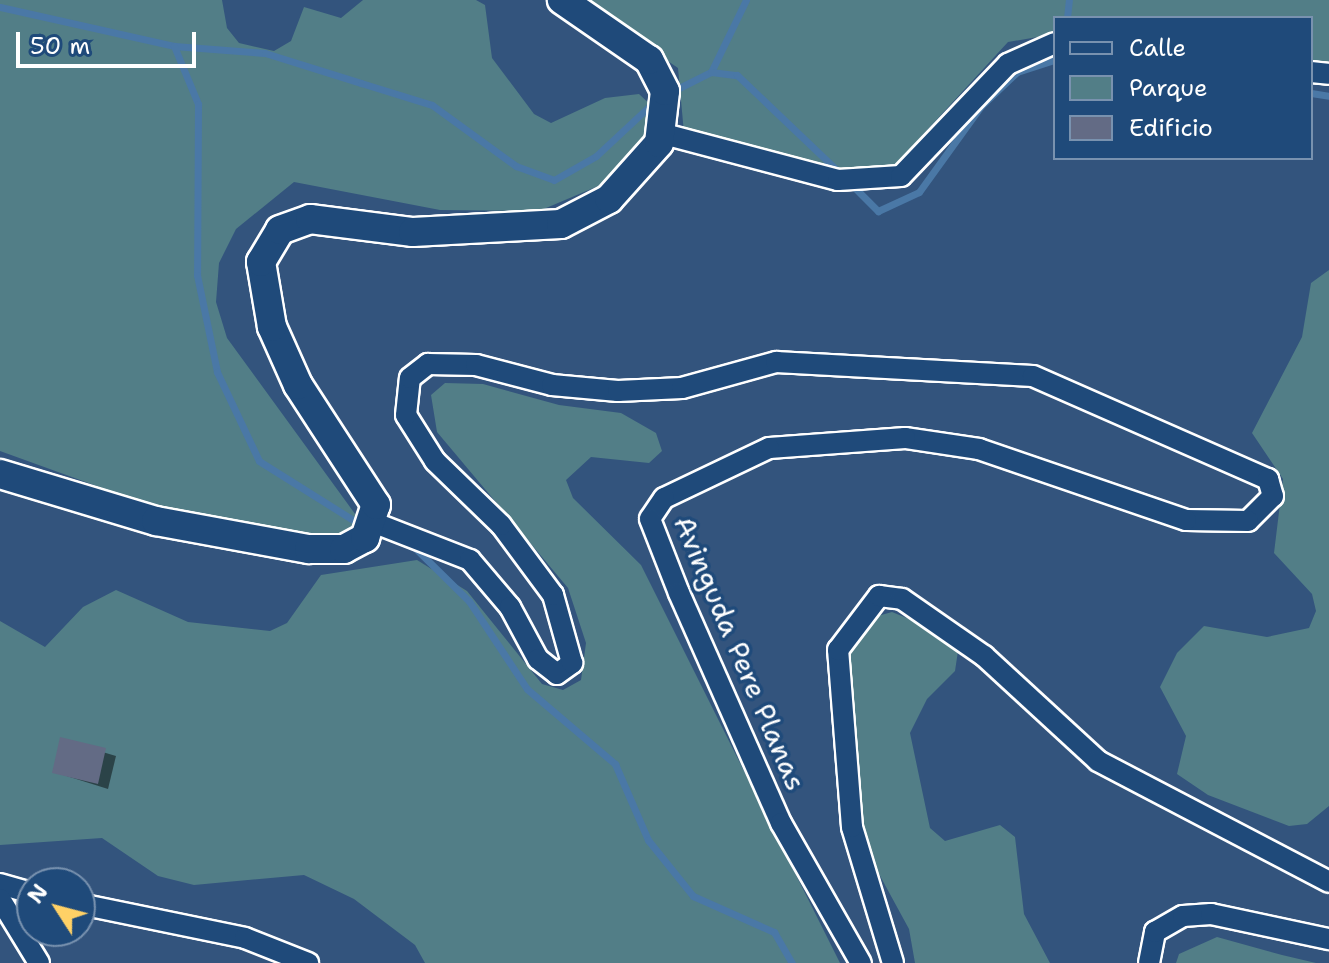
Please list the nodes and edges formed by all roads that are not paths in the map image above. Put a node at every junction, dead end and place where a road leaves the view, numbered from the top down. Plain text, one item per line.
1 (562, 0) edge
2 (1053, 44) edge
3 (664, 134) junction
4 (0, 474) edge
5 (375, 523) junction
6 (1329, 882) edge
7 (0, 899) edge
8 (96, 907) edge
9 (1329, 939) edge
10 (39, 963) edge
11 (308, 963) edge
12 (861, 963) edge
13 (893, 963) edge
14 (1149, 963) edge

1 - 3 street
2 - 3 street
3 - 5 street
4 - 5 street
5 - 12 street, Avinguda Pere Planas
6 - 13 street, Avinguda Pere Planas
7 - 10 street
8 - 11 street
9 - 14 street

